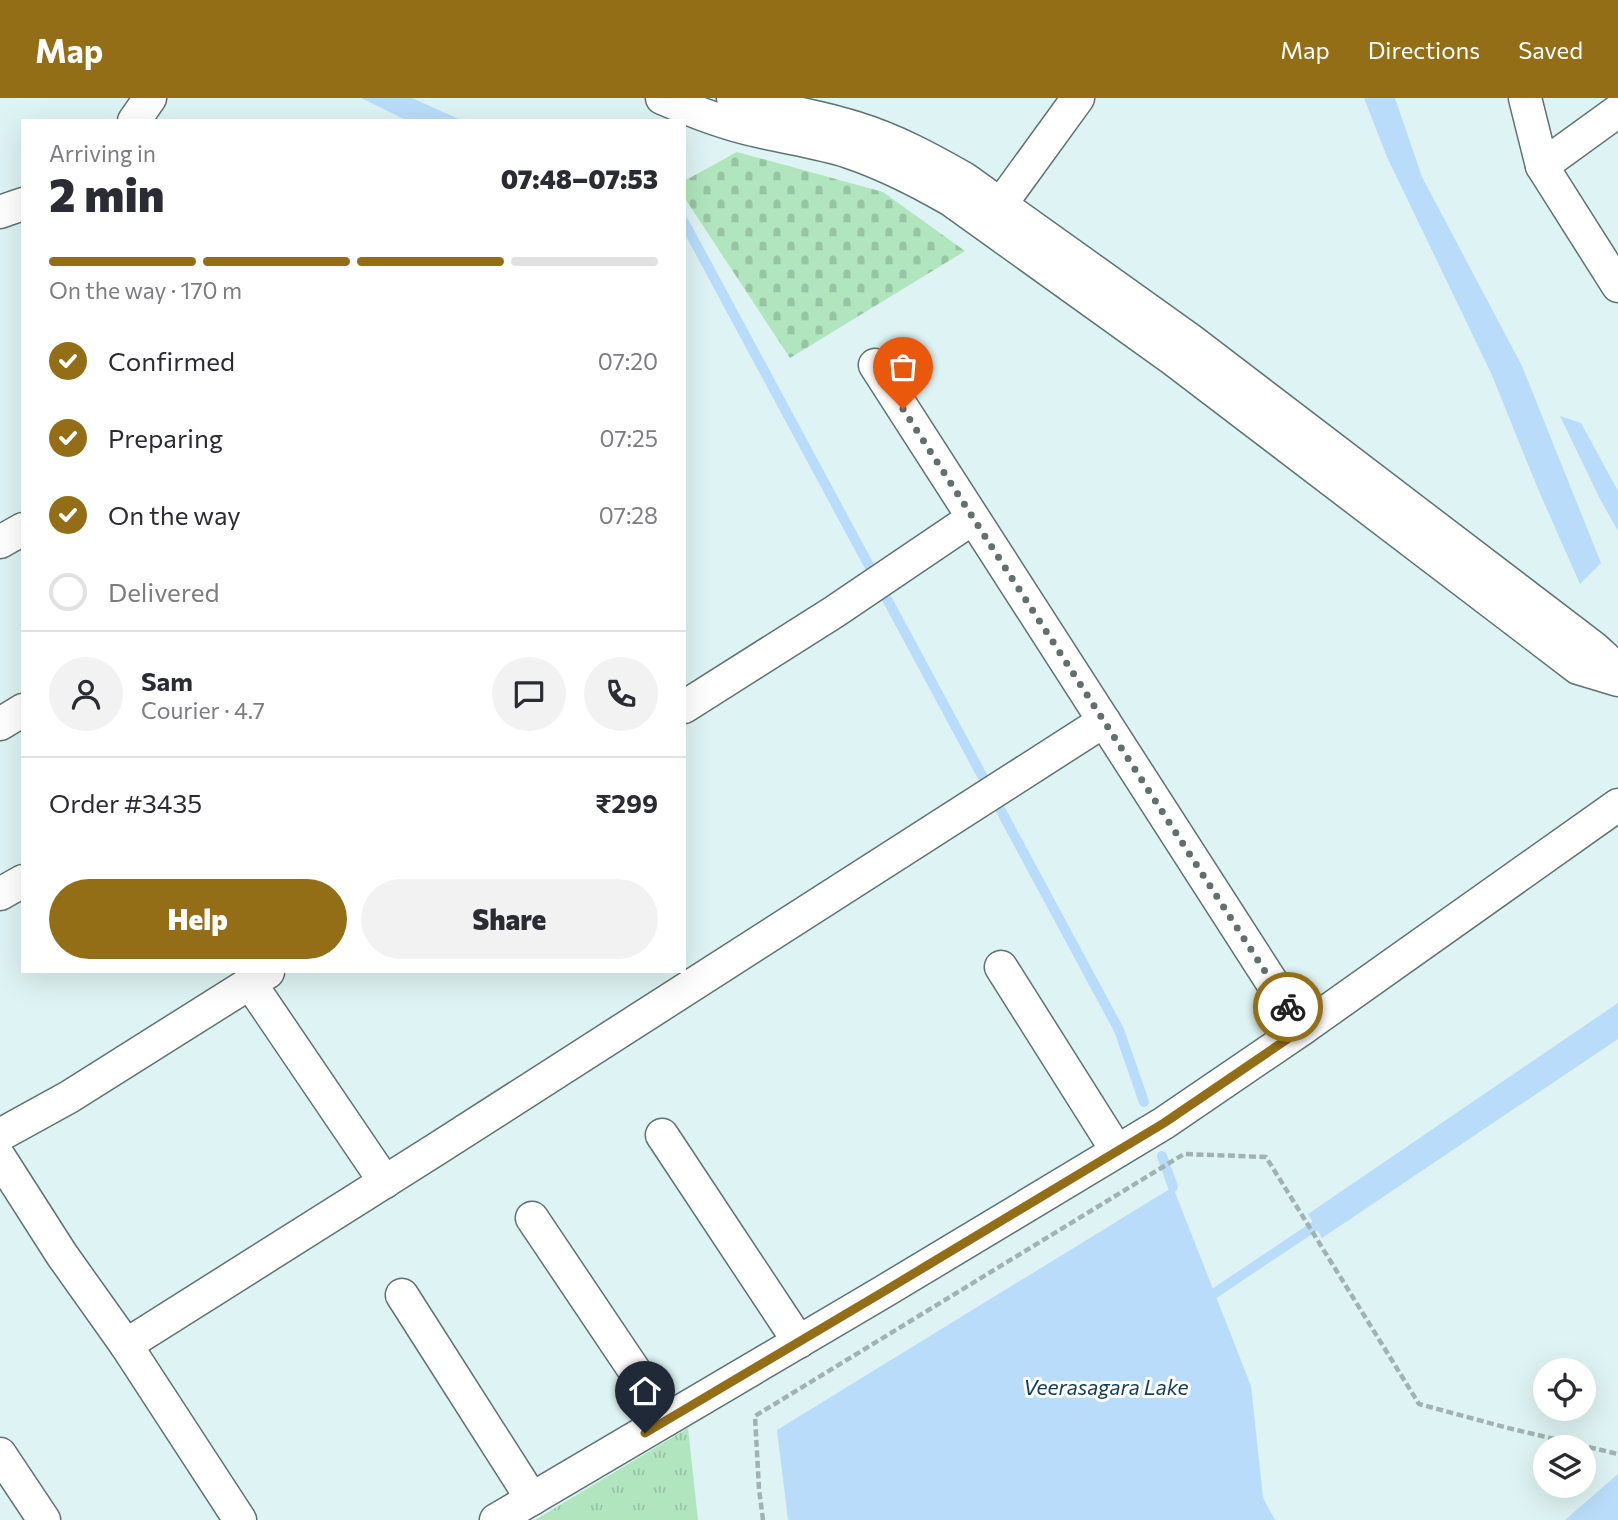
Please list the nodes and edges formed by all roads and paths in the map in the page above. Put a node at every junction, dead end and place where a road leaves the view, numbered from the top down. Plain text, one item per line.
1 (150, 98) edge
2 (662, 98) edge
3 (733, 98) edge
4 (1078, 98) edge
5 (1525, 98) edge
6 (1618, 110) edge
7 (135, 119) edge
8 (694, 120) edge
9 (1542, 166) junction
10 (1000, 204) junction
11 (21, 205) edge
12 (0, 212) edge
13 (1618, 286) edge
14 (875, 365) dead end
15 (973, 518) junction
16 (21, 530) edge
17 (0, 542) edge
18 (1586, 658) junction
19 (1618, 670) edge
20 (1618, 680) edge
21 (686, 706) edge
22 (21, 711) edge
23 (1104, 721) junction
24 (0, 724) edge
25 (1618, 805) edge
26 (21, 882) edge
27 (0, 894) edge
28 (1001, 967) dead end
29 (259, 977) edge
30 (1302, 1029) junction
31 (0, 1135) edge
32 (662, 1135) dead end
33 (1117, 1151) junction
34 (0, 1158) edge
35 (384, 1182) junction
36 (532, 1218) dead end
37 (402, 1295) dead end
38 (799, 1342) junction
39 (126, 1345) junction
40 (667, 1419) junction
41 (0, 1454) edge
42 (1618, 1454) edge
43 (532, 1499) junction
44 (44, 1520) edge
45 (240, 1520) edge
46 (496, 1520) edge
47 (763, 1520) edge

1 - 7 street
2 - 8 street
3 - 10 street
4 - 10 street
5 - 9 street
6 - 9 street
8 - 18 street
9 - 13 street
10 - 18 street
11 - 12 street
14 - 15 street
15 - 21 street
15 - 23 street
16 - 17 street
18 - 19 street
18 - 20 street
22 - 24 street
23 - 30 street
23 - 35 street
25 - 30 street
26 - 27 street
28 - 33 street
29 - 31 street
29 - 35 street
30 - 33 street
32 - 38 street
33 - 38 street
34 - 39 street
35 - 39 street
36 - 40 street
37 - 43 street
38 - 40 street
39 - 45 street
40 - 43 street
41 - 44 street
42 - 47 path
43 - 46 street

